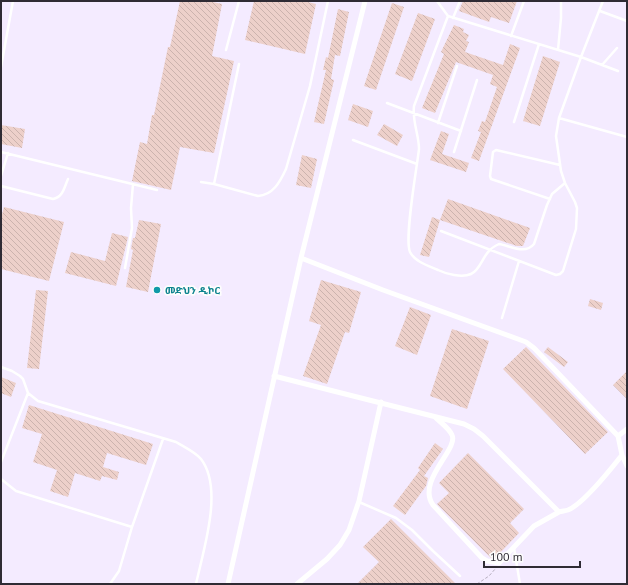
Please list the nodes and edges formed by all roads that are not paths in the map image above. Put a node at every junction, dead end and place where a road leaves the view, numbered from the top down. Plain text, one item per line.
1 (13, 1) edge
2 (239, 1) edge
3 (328, 1) edge
4 (365, 1) edge
5 (437, 1) edge
6 (460, 1) edge
7 (524, 1) edge
8 (561, 1) edge
9 (603, 1) edge
10 (600, 11) junction
11 (448, 16) junction
12 (454, 18) junction
13 (627, 21) edge
14 (511, 36) junction
15 (538, 44) junction
16 (617, 48) dead end
17 (226, 50) dead end
18 (558, 50) junction
19 (581, 57) junction
20 (1, 61) edge
21 (239, 64) dead end
22 (602, 65) junction
23 (1, 66) edge
24 (457, 66) dead end
25 (618, 71) dead end
26 (477, 80) dead end
27 (387, 103) dead end
28 (413, 114) junction
29 (559, 118) junction
30 (514, 122) dead end
31 (438, 123) junction
32 (461, 131) junction
33 (627, 137) edge
34 (353, 140) dead end
35 (1, 152) edge
36 (454, 152) dead end
37 (8, 153) junction
38 (417, 164) junction
39 (560, 165) junction
40 (1, 176) edge
41 (68, 179) dead end
42 (201, 182) dead end
43 (565, 183) junction
44 (133, 184) junction
45 (214, 184) junction
46 (1, 186) edge
47 (157, 190) dead end
48 (550, 199) junction
49 (441, 231) dead end
50 (489, 249) junction
51 (301, 258) junction
52 (519, 260) junction
53 (125, 268) dead end
54 (502, 318) dead end
55 (1, 367) edge
56 (274, 376) junction
57 (28, 394) junction
58 (381, 402) junction
59 (435, 416) junction
60 (627, 429) edge
61 (618, 436) junction
62 (163, 439) junction
63 (622, 455) junction
64 (1, 462) edge
65 (627, 466) edge
66 (1, 479) edge
67 (359, 501) junction
68 (558, 512) junction
69 (132, 527) junction
70 (514, 547) junction
71 (460, 576) dead end
72 (110, 584) edge
73 (196, 584) edge
74 (228, 584) edge
75 (297, 584) edge
76 (520, 584) edge

1 - 20 lane
2 - 17 lane
3 - 45 lane
4 - 51 street
5 - 11 lane
6 - 12 lane
7 - 14 lane
8 - 18 lane
9 - 10 lane
10 - 13 lane
10 - 19 lane
11 - 12 lane
11 - 28 lane
12 - 14 lane
14 - 15 lane
15 - 18 lane
15 - 30 lane
16 - 22 lane
18 - 19 lane
19 - 22 lane
19 - 29 lane
20 - 23 lane
21 - 45 lane
22 - 25 lane
24 - 31 lane
26 - 32 lane
27 - 28 lane
28 - 31 lane
28 - 38 lane
29 - 33 lane
29 - 39 lane
31 - 32 lane
32 - 36 lane
34 - 38 lane
35 - 37 lane
37 - 40 lane
37 - 44 lane
38 - 50 lane
39 - 43 lane
39 - 48 lane
41 - 46 lane
42 - 45 lane
43 - 48 lane
43 - 52 lane
44 - 47 lane
44 - 53 lane
48 - 50 lane
49 - 50 lane
50 - 52 lane
51 - 56 street
51 - 61 street
52 - 54 lane
55 - 57 lane
56 - 58 street
56 - 74 street
57 - 62 lane
57 - 64 lane
58 - 59 street
58 - 67 street
59 - 68 street
59 - 70 street
60 - 61 street
61 - 63 street
62 - 69 lane
62 - 73 lane
63 - 65 street
63 - 68 street
66 - 69 lane
67 - 71 lane
67 - 75 street
68 - 70 street
69 - 72 lane
70 - 76 lane

